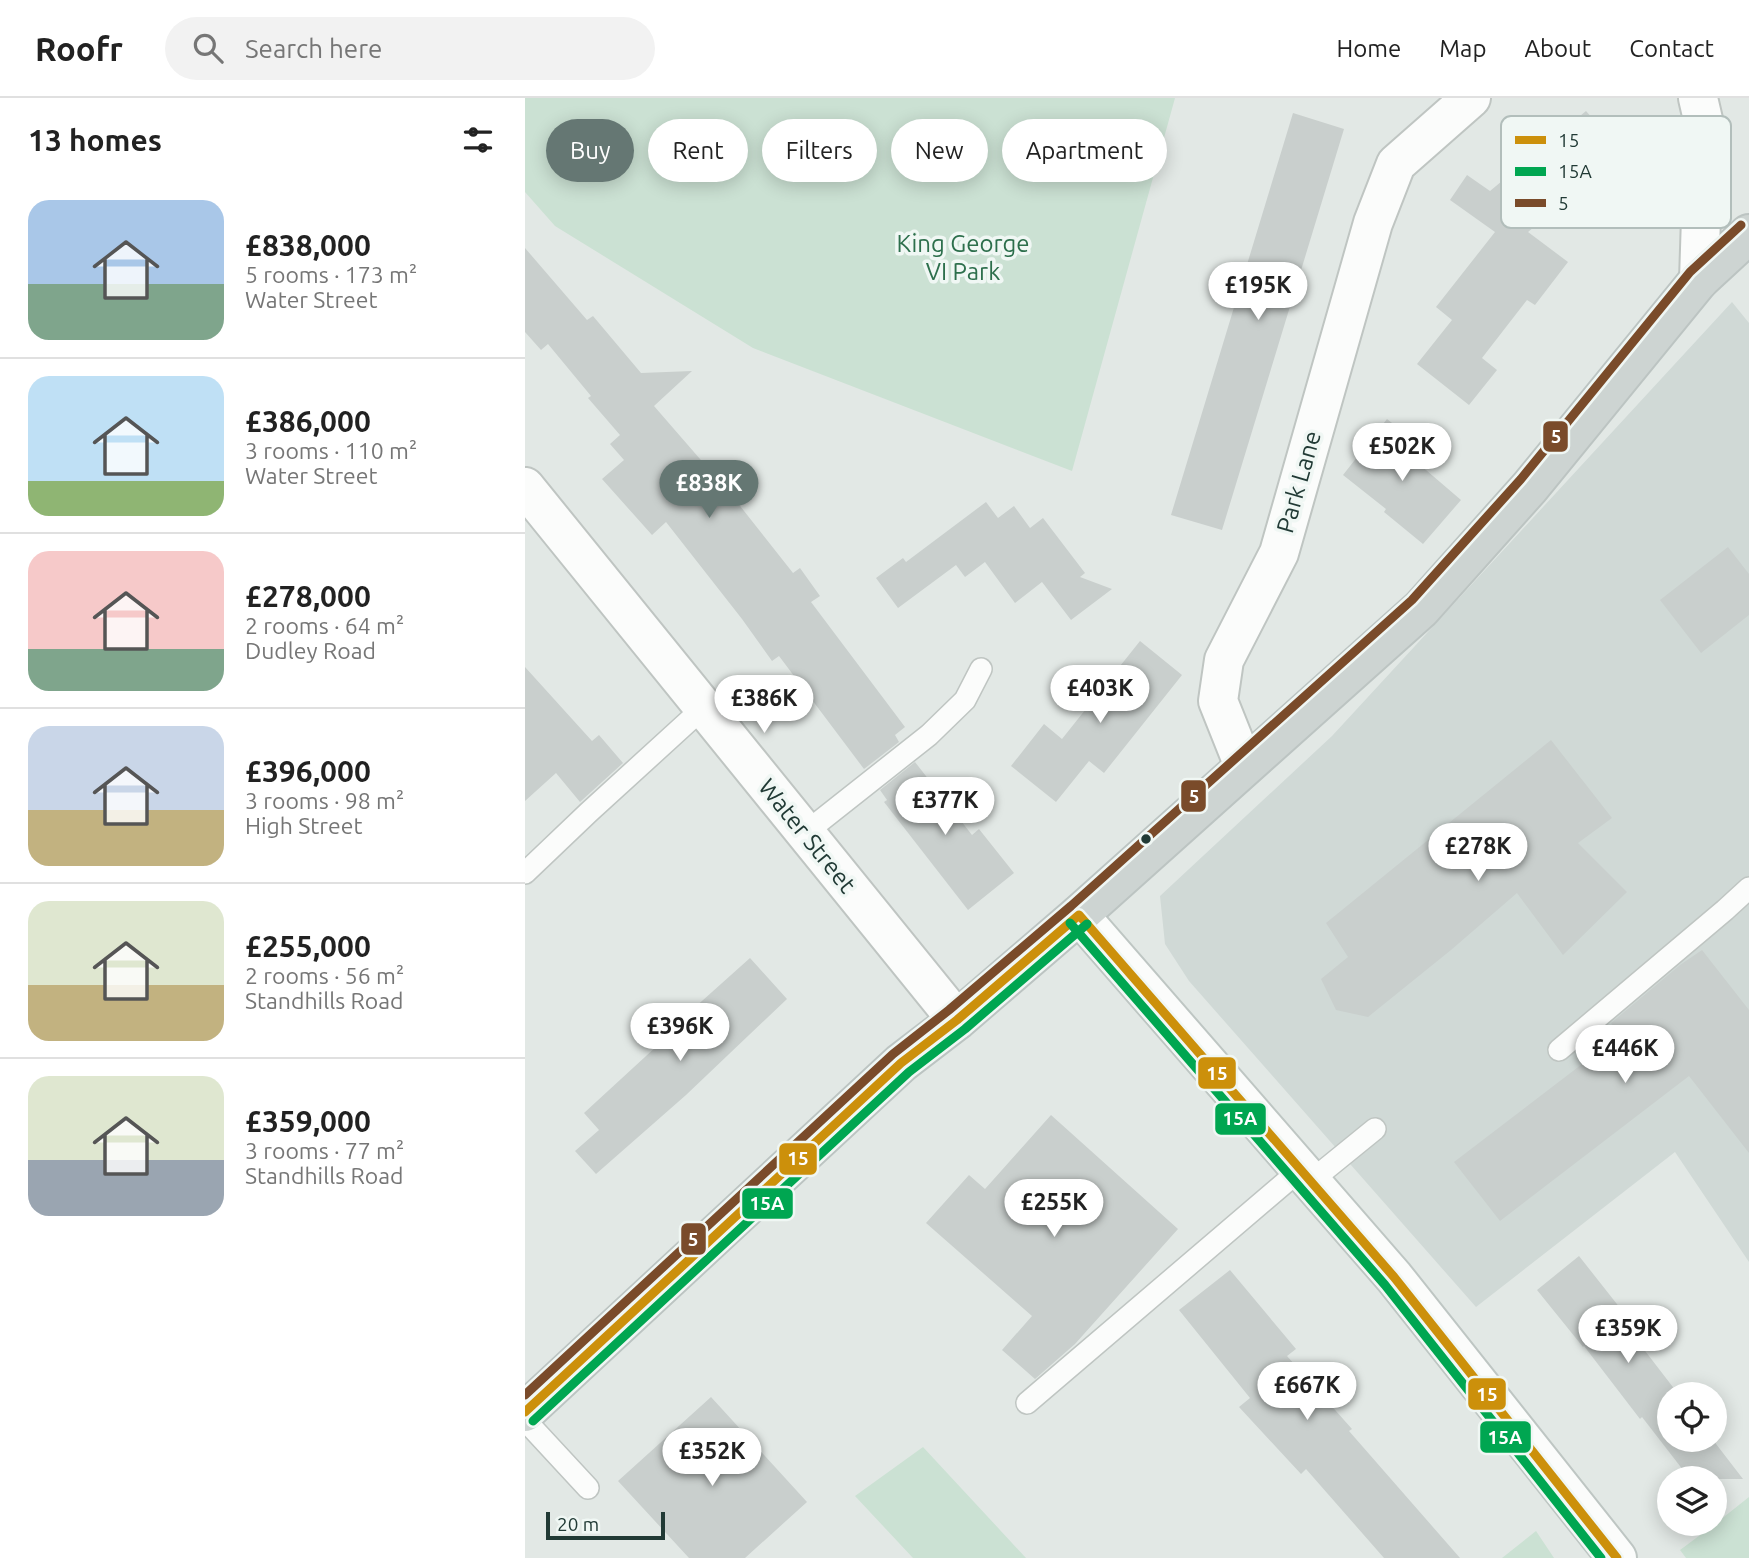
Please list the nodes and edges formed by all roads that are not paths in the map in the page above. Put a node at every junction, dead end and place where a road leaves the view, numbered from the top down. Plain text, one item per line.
1 (1471, 98) edge
2 (1698, 98) edge
3 (1702, 116) edge
4 (1701, 228) edge
5 (1749, 234) edge
6 (1699, 280) junction
7 (525, 487) edge
8 (981, 668) dead end
9 (703, 708) junction
10 (1244, 766) junction
11 (805, 833) junction
12 (525, 873) edge
13 (1749, 887) edge
14 (1079, 915) junction
15 (957, 1020) junction
16 (1559, 1049) dead end
17 (1375, 1129) dead end
18 (1306, 1175) junction
19 (1027, 1403) dead end
20 (525, 1412) edge
21 (525, 1420) edge
22 (588, 1488) dead end
23 (1617, 1558) edge

1 - 10 street, Park Lane
2 - 3 street
4 - 6 street
5 - 6 main road
6 - 10 main road
7 - 9 street, Water Street
8 - 11 lane
9 - 11 street, Water Street
9 - 12 lane
10 - 14 main road
11 - 15 street, Water Street
13 - 16 lane
14 - 15 main road
14 - 18 street
15 - 20 main road
17 - 18 lane
18 - 19 lane
18 - 23 street
21 - 22 lane

